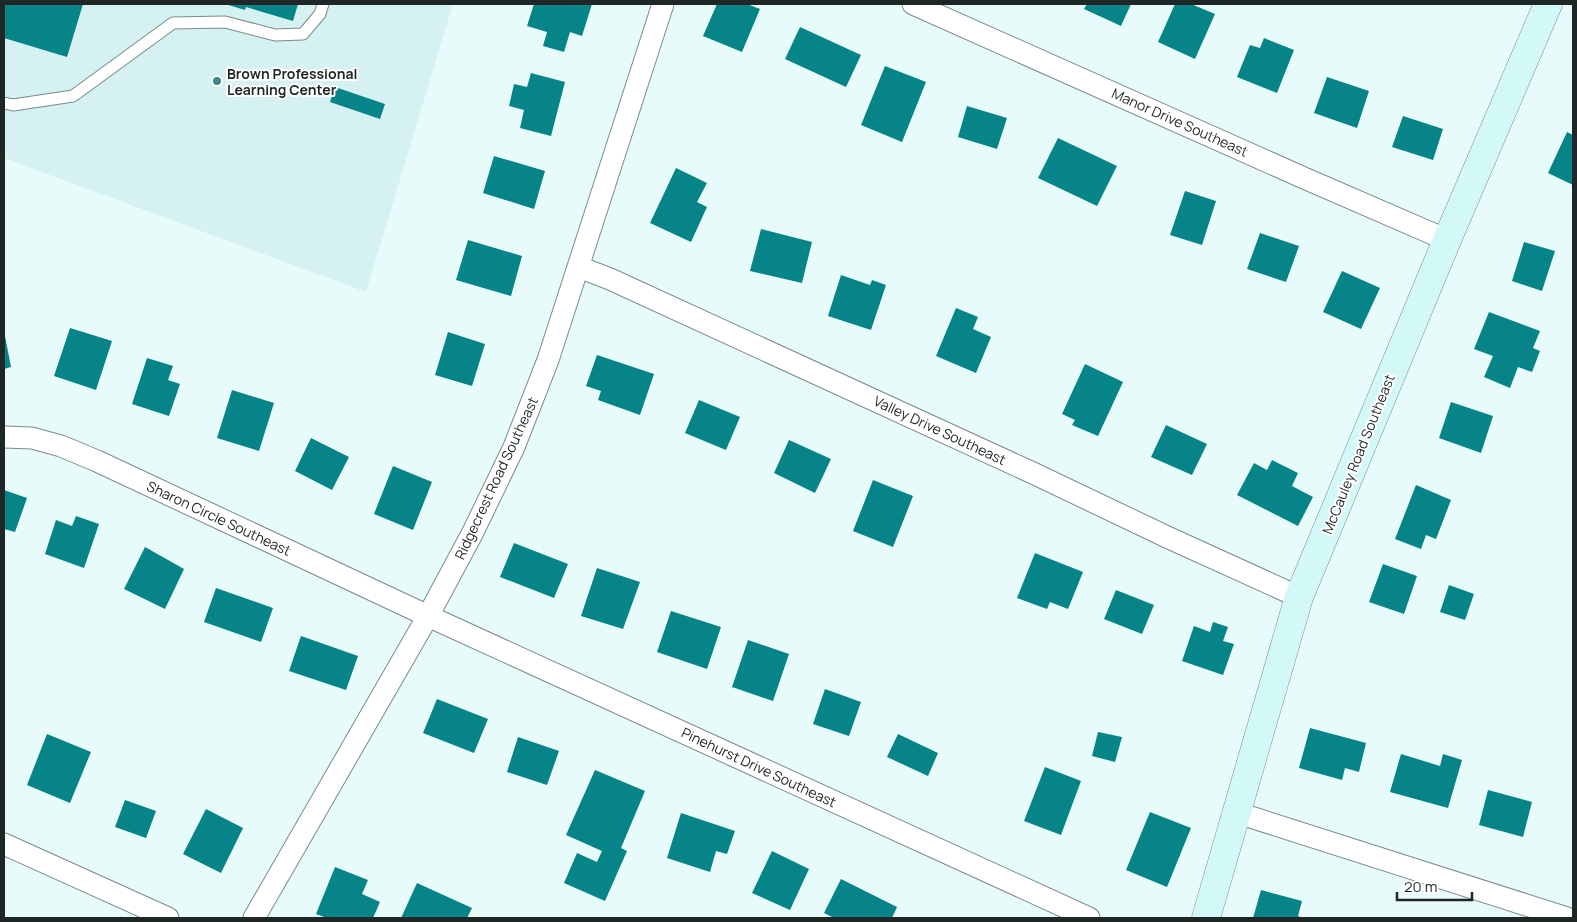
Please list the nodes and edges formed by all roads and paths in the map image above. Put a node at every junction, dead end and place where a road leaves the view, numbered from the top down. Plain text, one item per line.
1 (323, 4) edge
2 (664, 4) edge
3 (913, 4) edge
4 (1548, 4) edge
5 (4, 103) edge
6 (1447, 240) junction
7 (579, 267) junction
8 (4, 437) edge
9 (1299, 597) junction
10 (428, 616) junction
11 (1238, 812) junction
12 (4, 844) edge
13 (168, 918) edge
14 (254, 918) edge
15 (1089, 918) edge
16 (1206, 918) edge
17 (1567, 918) edge

1 - 5 lane
2 - 7 street, Ridgecrest Road Southeast
3 - 6 street, Manor Drive Southeast
4 - 6 street, McCauley Road Southeast
6 - 9 street, McCauley Road Southeast
7 - 9 street, Valley Drive Southeast
7 - 10 street, Ridgecrest Road Southeast
8 - 10 street, Sharon Circle Southeast
9 - 11 street, McCauley Road Southeast
10 - 14 street, Ridgecrest Road Southeast
10 - 15 street, Pinehurst Drive Southeast
11 - 16 street, McCauley Road Southeast
11 - 17 street
12 - 13 street

